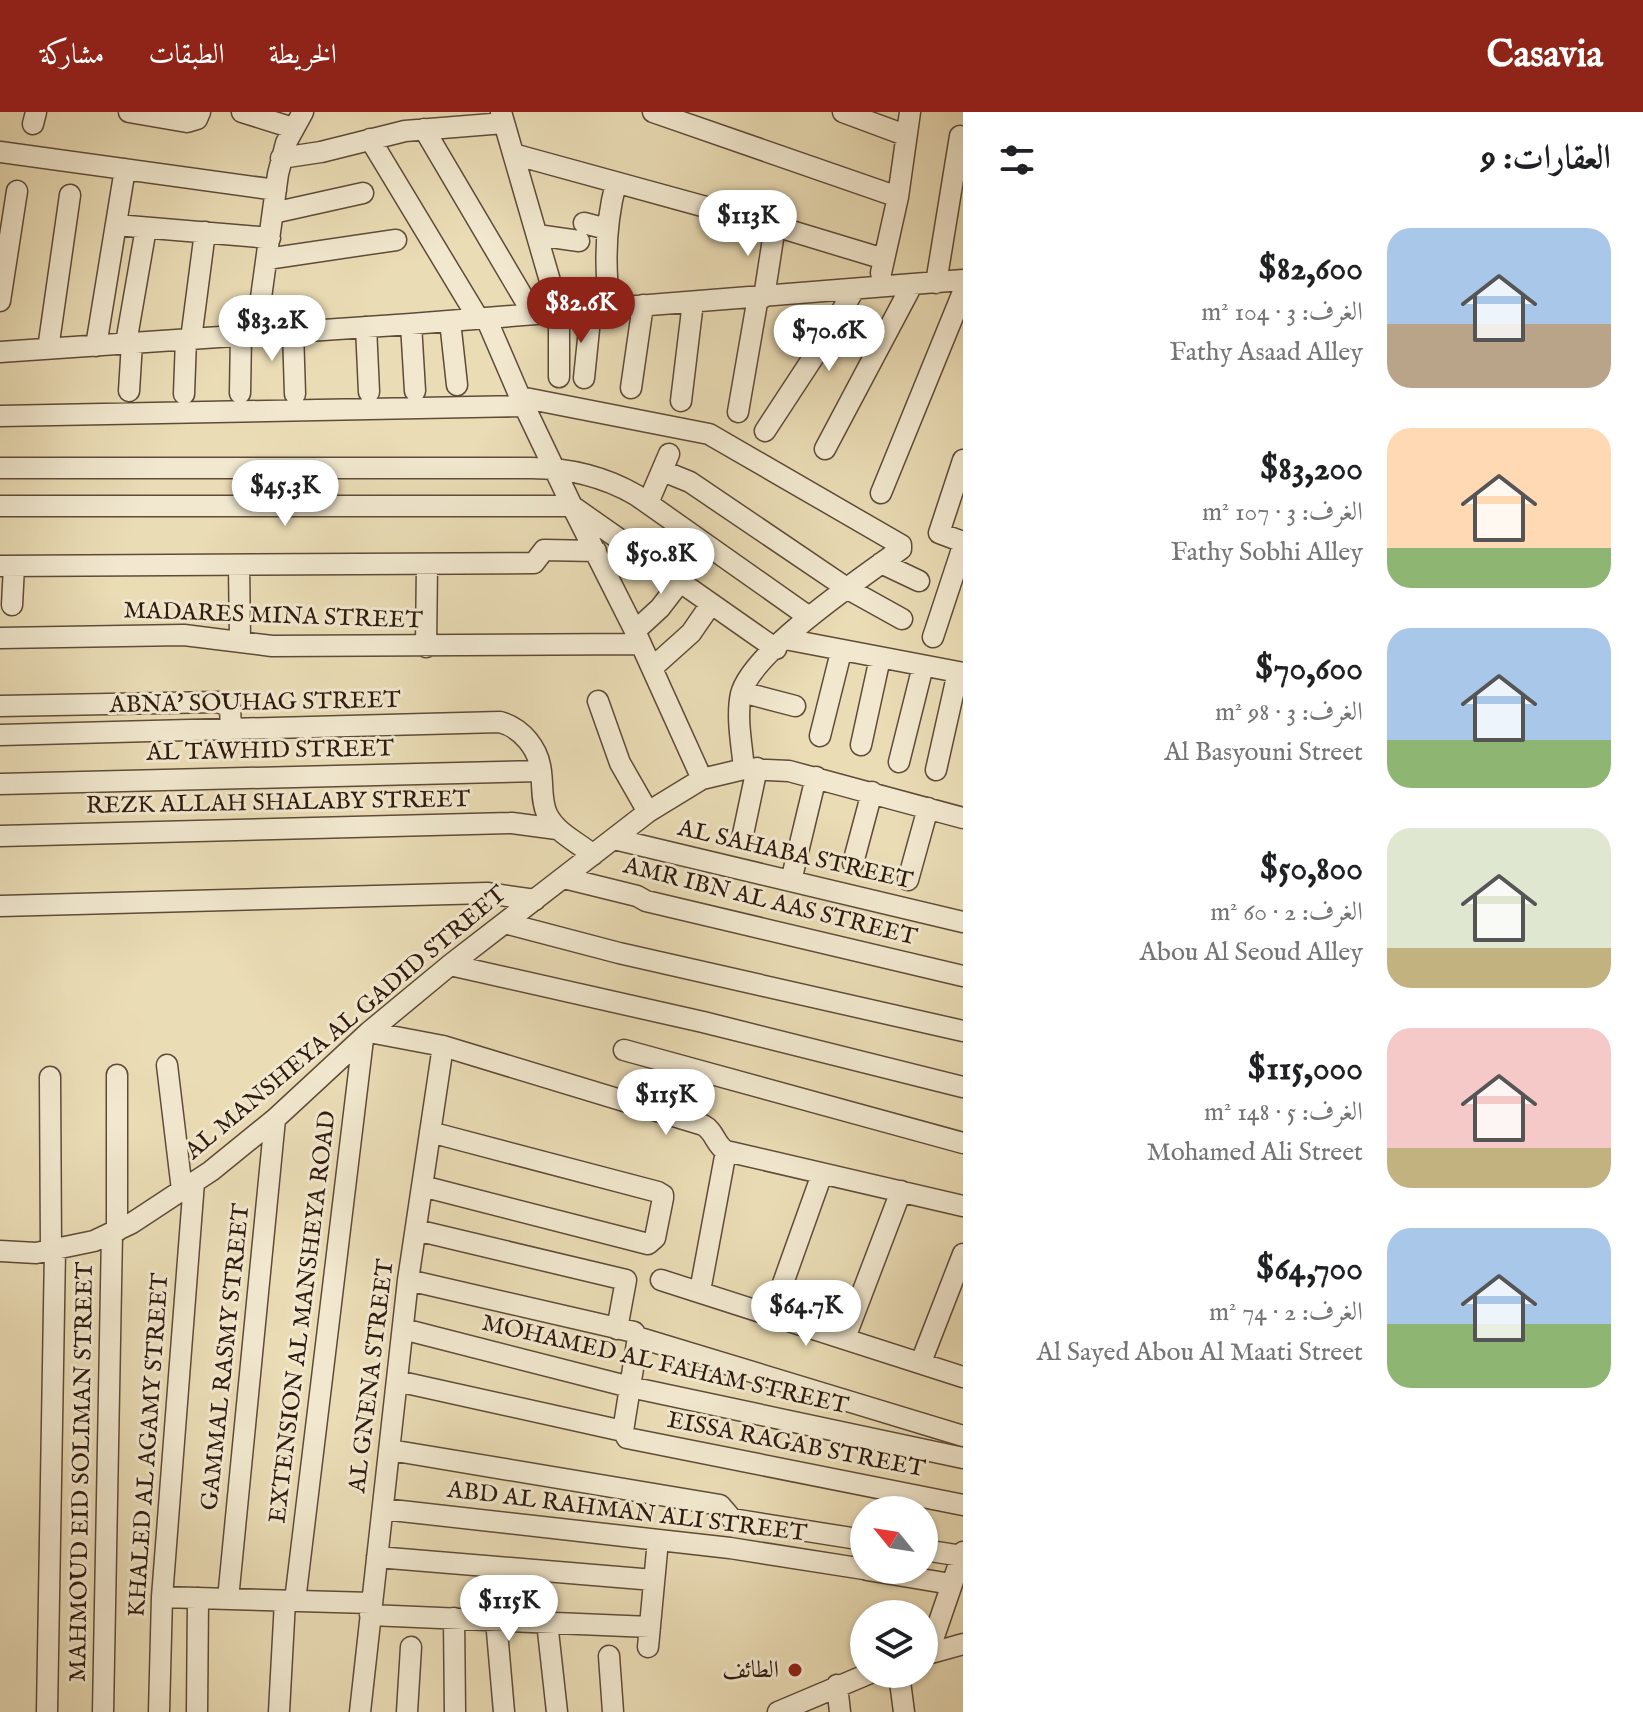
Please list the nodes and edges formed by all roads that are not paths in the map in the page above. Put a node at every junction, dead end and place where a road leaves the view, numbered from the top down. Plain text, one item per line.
1 (653, 112) edge
2 (843, 112) edge
3 (910, 112) edge
4 (138, 113) edge
5 (247, 113) edge
6 (196, 117) edge
7 (503, 118) edge
8 (298, 120) edge
9 (424, 129) junction
10 (905, 135) junction
11 (960, 136) dead end
12 (370, 139) junction
13 (0, 152) edge
14 (513, 154) junction
15 (281, 158) junction
16 (125, 169) junction
17 (616, 183) junction
18 (276, 190) junction
19 (17, 191) dead end
20 (363, 193) dead end
21 (70, 195) dead end
22 (898, 197) junction
23 (273, 213) junction
24 (116, 225) junction
25 (775, 226) junction
26 (146, 228) junction
27 (607, 229) junction
28 (205, 232) junction
29 (537, 235) junction
30 (270, 238) junction
31 (396, 240) dead end
32 (267, 259) junction
33 (884, 259) junction
34 (963, 280) edge
35 (936, 283) junction
36 (912, 285) junction
37 (878, 288) junction
38 (854, 290) junction
39 (963, 292) edge
40 (761, 297) junction
41 (0, 301) edge
42 (693, 302) junction
43 (643, 305) junction
44 (600, 309) junction
45 (559, 312) junction
46 (533, 314) junction
47 (482, 318) junction
48 (450, 321) junction
49 (411, 324) junction
50 (366, 327) junction
51 (293, 331) junction
52 (248, 334) junction
53 (188, 339) junction
54 (129, 343) junction
55 (96, 346) junction
56 (48, 349) junction
57 (0, 352) edge
58 (559, 377) dead end
59 (584, 378) dead end
60 (457, 385) dead end
61 (631, 388) dead end
62 (129, 391) dead end
63 (415, 391) dead end
64 (369, 392) dead end
65 (240, 393) dead end
66 (184, 394) dead end
67 (295, 394) dead end
68 (522, 401) junction
69 (681, 401) dead end
70 (738, 412) dead end
71 (0, 416) edge
72 (765, 431) dead end
73 (825, 449) dead end
74 (963, 460) edge
75 (0, 468) edge
76 (554, 469) junction
77 (881, 493) dead end
78 (648, 503) junction
79 (0, 506) edge
80 (572, 506) junction
81 (962, 550) edge
82 (596, 551) junction
83 (881, 563) junction
84 (427, 564) junction
85 (239, 565) junction
86 (7, 566) edge
87 (919, 581) dead end
88 (680, 582) junction
89 (848, 589) junction
90 (711, 604) junction
91 (12, 605) dead end
92 (941, 612) junction
93 (963, 616) edge
94 (809, 617) junction
95 (902, 619) dead end
96 (638, 637) junction
97 (933, 637) dead end
98 (0, 638) edge
99 (240, 641) junction
100 (780, 644) junction
101 (426, 647) junction
102 (841, 652) junction
103 (880, 658) junction
104 (923, 666) junction
105 (652, 668) junction
106 (961, 673) edge
107 (742, 692) junction
108 (598, 701) dead end
109 (0, 706) edge
110 (795, 706) dead end
111 (231, 730) junction
112 (0, 735) edge
113 (820, 736) dead end
114 (861, 745) dead end
115 (899, 762) dead end
116 (750, 768) junction
117 (936, 770) dead end
118 (541, 771) junction
119 (816, 777) junction
120 (702, 779) junction
121 (0, 784) edge
122 (872, 792) junction
123 (928, 808) junction
124 (648, 812) junction
125 (963, 818) edge
126 (557, 829) junction
127 (0, 836) edge
128 (614, 839) junction
129 (742, 839) dead end
130 (593, 855) junction
131 (853, 863) dead end
132 (564, 878) junction
133 (908, 880) dead end
134 (791, 881) junction
135 (535, 900) junction
136 (0, 906) edge
137 (963, 922) edge
138 (505, 923) junction
139 (450, 965) junction
140 (963, 976) edge
141 (963, 1031) edge
142 (366, 1036) junction
143 (443, 1046) junction
144 (624, 1050) dead end
145 (167, 1065) dead end
146 (117, 1075) dead end
147 (50, 1077) dead end
148 (963, 1087) edge
149 (275, 1119) junction
150 (430, 1132) junction
151 (963, 1143) edge
152 (726, 1151) junction
153 (822, 1174) junction
154 (188, 1186) junction
155 (422, 1186) junction
156 (901, 1191) junction
157 (963, 1206) edge
158 (416, 1230) junction
159 (115, 1232) junction
160 (0, 1251) edge
161 (53, 1251) junction
162 (963, 1254) edge
163 (408, 1280) junction
164 (661, 1280) dead end
165 (700, 1291) junction
166 (772, 1314) junction
167 (403, 1329) junction
168 (617, 1329) junction
169 (638, 1337) junction
170 (845, 1338) junction
171 (921, 1362) junction
172 (963, 1377) edge
173 (397, 1381) junction
174 (630, 1387) junction
175 (623, 1431) junction
176 (963, 1436) edge
177 (390, 1450) junction
178 (963, 1458) edge
179 (963, 1505) edge
180 (383, 1509) junction
181 (850, 1538) edge
182 (658, 1540) junction
183 (938, 1551) edge
184 (962, 1554) edge
185 (377, 1557) junction
186 (850, 1567) edge
187 (654, 1580) junction
188 (938, 1582) edge
189 (951, 1584) junction
190 (162, 1597) junction
191 (198, 1598) junction
192 (228, 1599) junction
193 (290, 1601) junction
194 (371, 1609) junction
195 (454, 1618) junction
196 (496, 1620) junction
197 (938, 1620) edge
198 (547, 1622) junction
199 (963, 1644) edge
200 (411, 1647) dead end
201 (938, 1651) edge
202 (609, 1656) dead end
203 (850, 1680) edge
204 (837, 1685) junction
205 (901, 1688) edge
206 (782, 1711) edge
207 (47, 1712) edge
208 (103, 1712) edge
209 (159, 1712) edge
210 (197, 1712) edge
211 (279, 1712) edge
212 (360, 1712) edge
213 (407, 1712) edge
214 (455, 1712) edge
215 (504, 1712) edge
216 (557, 1712) edge
217 (613, 1712) edge
218 (840, 1712) edge
219 (904, 1712) edge

1 - 22 street
2 - 10 street
3 - 10 street
4 - 6 street
5 - 8 street
7 - 9 street
7 - 14 street
8 - 15 street
9 - 12 street
9 - 46 street
10 - 22 street
11 - 35 street
12 - 15 street
12 - 47 street
13 - 16 street
14 - 17 street
14 - 29 street
15 - 18 street
16 - 18 street
16 - 24 street
17 - 25 street
17 - 27 street
18 - 23 street
19 - 41 street
20 - 23 street
21 - 56 street
22 - 33 street
23 - 30 street
24 - 26 street
24 - 55 street
25 - 33 street
25 - 40 street
26 - 28 street
26 - 54 street
27 - 29 street
27 - 44 street
28 - 30 street
28 - 53 street
29 - 45 street
30 - 32 street
31 - 32 street
32 - 52 street
33 - 37 street
34 - 35 street
35 - 36 street
36 - 37 street
36 - 73 street
37 - 38 street
38 - 40 street
38 - 72 street
39 - 77 street
40 - 42 street
40 - 70 street
42 - 43 street
42 - 69 street
43 - 44 street
43 - 61 street
44 - 45 street
44 - 59 street
45 - 46 street
45 - 58 street
46 - 47 street
47 - 48 street
47 - 68 street
48 - 49 street
48 - 60 street
49 - 50 street
49 - 63 street
50 - 51 street
50 - 64 street
51 - 52 street
51 - 67 street
52 - 53 street
52 - 65 street
53 - 54 street
53 - 66 street
54 - 55 street
54 - 62 street
55 - 56 street
56 - 57 street
68 - 71 street
68 - 76 street
68 - 83 street
74 - 81 street
75 - 76 street
76 - 78 street
76 - 80 street
78 - 89 street
78 - 94 street
79 - 80 street
80 - 82 street
80 - 88 street
81 - 92 street
82 - 84 street
82 - 96 street
83 - 87 street
83 - 89 street
84 - 85 street
84 - 101 street
85 - 86 street
85 - 99 street
86 - 91 street
88 - 90 street
88 - 96 street
89 - 94 street
89 - 95 street
90 - 100 street
90 - 105 street
92 - 93 street
92 - 97 street
94 - 100 street
96 - 101 street, MADARES MINA STREET
96 - 105 street
98 - 99 street, MADARES MINA STREET
99 - 101 street, MADARES MINA STREET
100 - 102 street
100 - 107 street
102 - 103 street
102 - 113 street
103 - 104 street
103 - 114 street
104 - 106 street
104 - 115 street
105 - 120 street
106 - 117 street
107 - 110 street
107 - 116 street
108 - 124 street
109 - 111 street
111 - 112 street, ABNA' SOUHAG STREET
111 - 118 street, ABNA' SOUHAG STREET
116 - 119 street
116 - 120 street, AL MANSHEYA AL GADID STREET
116 - 129 street
118 - 121 street, AL TAWHID STREET
118 - 126 street
119 - 122 street
119 - 134 street
120 - 124 street, AL MANSHEYA AL GADID STREET
122 - 123 street
122 - 131 street
123 - 125 street
123 - 133 street
124 - 128 street, AL MANSHEYA AL GADID STREET
126 - 127 street, REZK ALLAH SHALABY STREET
126 - 130 street
128 - 130 street, AL MANSHEYA AL GADID STREET
128 - 134 street, AL SAHABA STREET
130 - 132 street, AL MANSHEYA AL GADID STREET
132 - 135 street, AL MANSHEYA AL GADID STREET
132 - 140 street, AMR IBN AL AAS STREET
134 - 137 street, AL SAHABA STREET
135 - 136 street
135 - 138 street, AL MANSHEYA AL GADID STREET
138 - 139 street, AL MANSHEYA AL GADID STREET
138 - 141 street
139 - 142 street, AL MANSHEYA AL GADID STREET
139 - 148 street
142 - 143 street
142 - 149 street, AL MANSHEYA AL GADID STREET
142 - 193 street, EXTENSION AL MANSHEYA ROAD
143 - 150 street, AL GNENA STREET
143 - 152 street
144 - 151 street
145 - 154 street, KHALED AL AGAMY STREET
146 - 159 street, MAHMOUD EID SOLIMAN STREET
147 - 161 street
149 - 154 street, AL MANSHEYA AL GADID STREET
149 - 192 street, GAMMAL RASMY STREET
150 - 155 street, AL GNENA STREET
150 - 155 street
152 - 153 street
152 - 165 street
153 - 156 street
153 - 166 street
154 - 159 street, AL MANSHEYA AL GADID STREET
154 - 190 street, KHALED AL AGAMY STREET
155 - 158 street, AL GNENA STREET
156 - 157 street
156 - 170 street
158 - 163 street, AL GNENA STREET
158 - 168 street
159 - 161 street, AL MANSHEYA AL GADID STREET
159 - 208 street, MAHMOUD EID SOLIMAN STREET
160 - 161 street, AL MANSHEYA AL GADID STREET
161 - 207 street
162 - 171 street
163 - 167 street, AL GNENA STREET
163 - 168 street
164 - 165 street
165 - 166 street
166 - 170 street
167 - 173 street, AL GNENA STREET
167 - 174 street, MOHAMED AL FAHAM STREET
168 - 169 street
169 - 174 street
169 - 176 street
170 - 171 street
171 - 172 street
173 - 175 street, EISSA RAGAB STREET
173 - 177 street, AL GNENA STREET
174 - 175 street
174 - 178 street, MOHAMED AL FAHAM STREET
175 - 179 street, EISSA RAGAB STREET
177 - 180 street, AL GNENA STREET
177 - 181 street
180 - 182 street, ABD AL RAHMAN ALI STREET
180 - 185 street, AL GNENA STREET
182 - 186 street, ABD AL RAHMAN ALI STREET
182 - 187 street
183 - 184 street
184 - 189 street
185 - 187 street
185 - 194 street, AL GNENA STREET
187 - 198 street
188 - 189 street, ABD AL RAHMAN ALI STREET
189 - 197 street
190 - 191 street
190 - 209 street, KHALED AL AGAMY STREET
191 - 192 street
191 - 210 street
192 - 193 street
193 - 194 street
193 - 211 street, EXTENSION AL MANSHEYA ROAD
194 - 195 street
194 - 212 street, AL GNENA STREET
195 - 196 street
195 - 214 street
196 - 198 street
196 - 215 street
198 - 216 street
199 - 201 street
200 - 213 street
202 - 217 street
203 - 204 street
204 - 206 street
204 - 218 street
205 - 219 street

